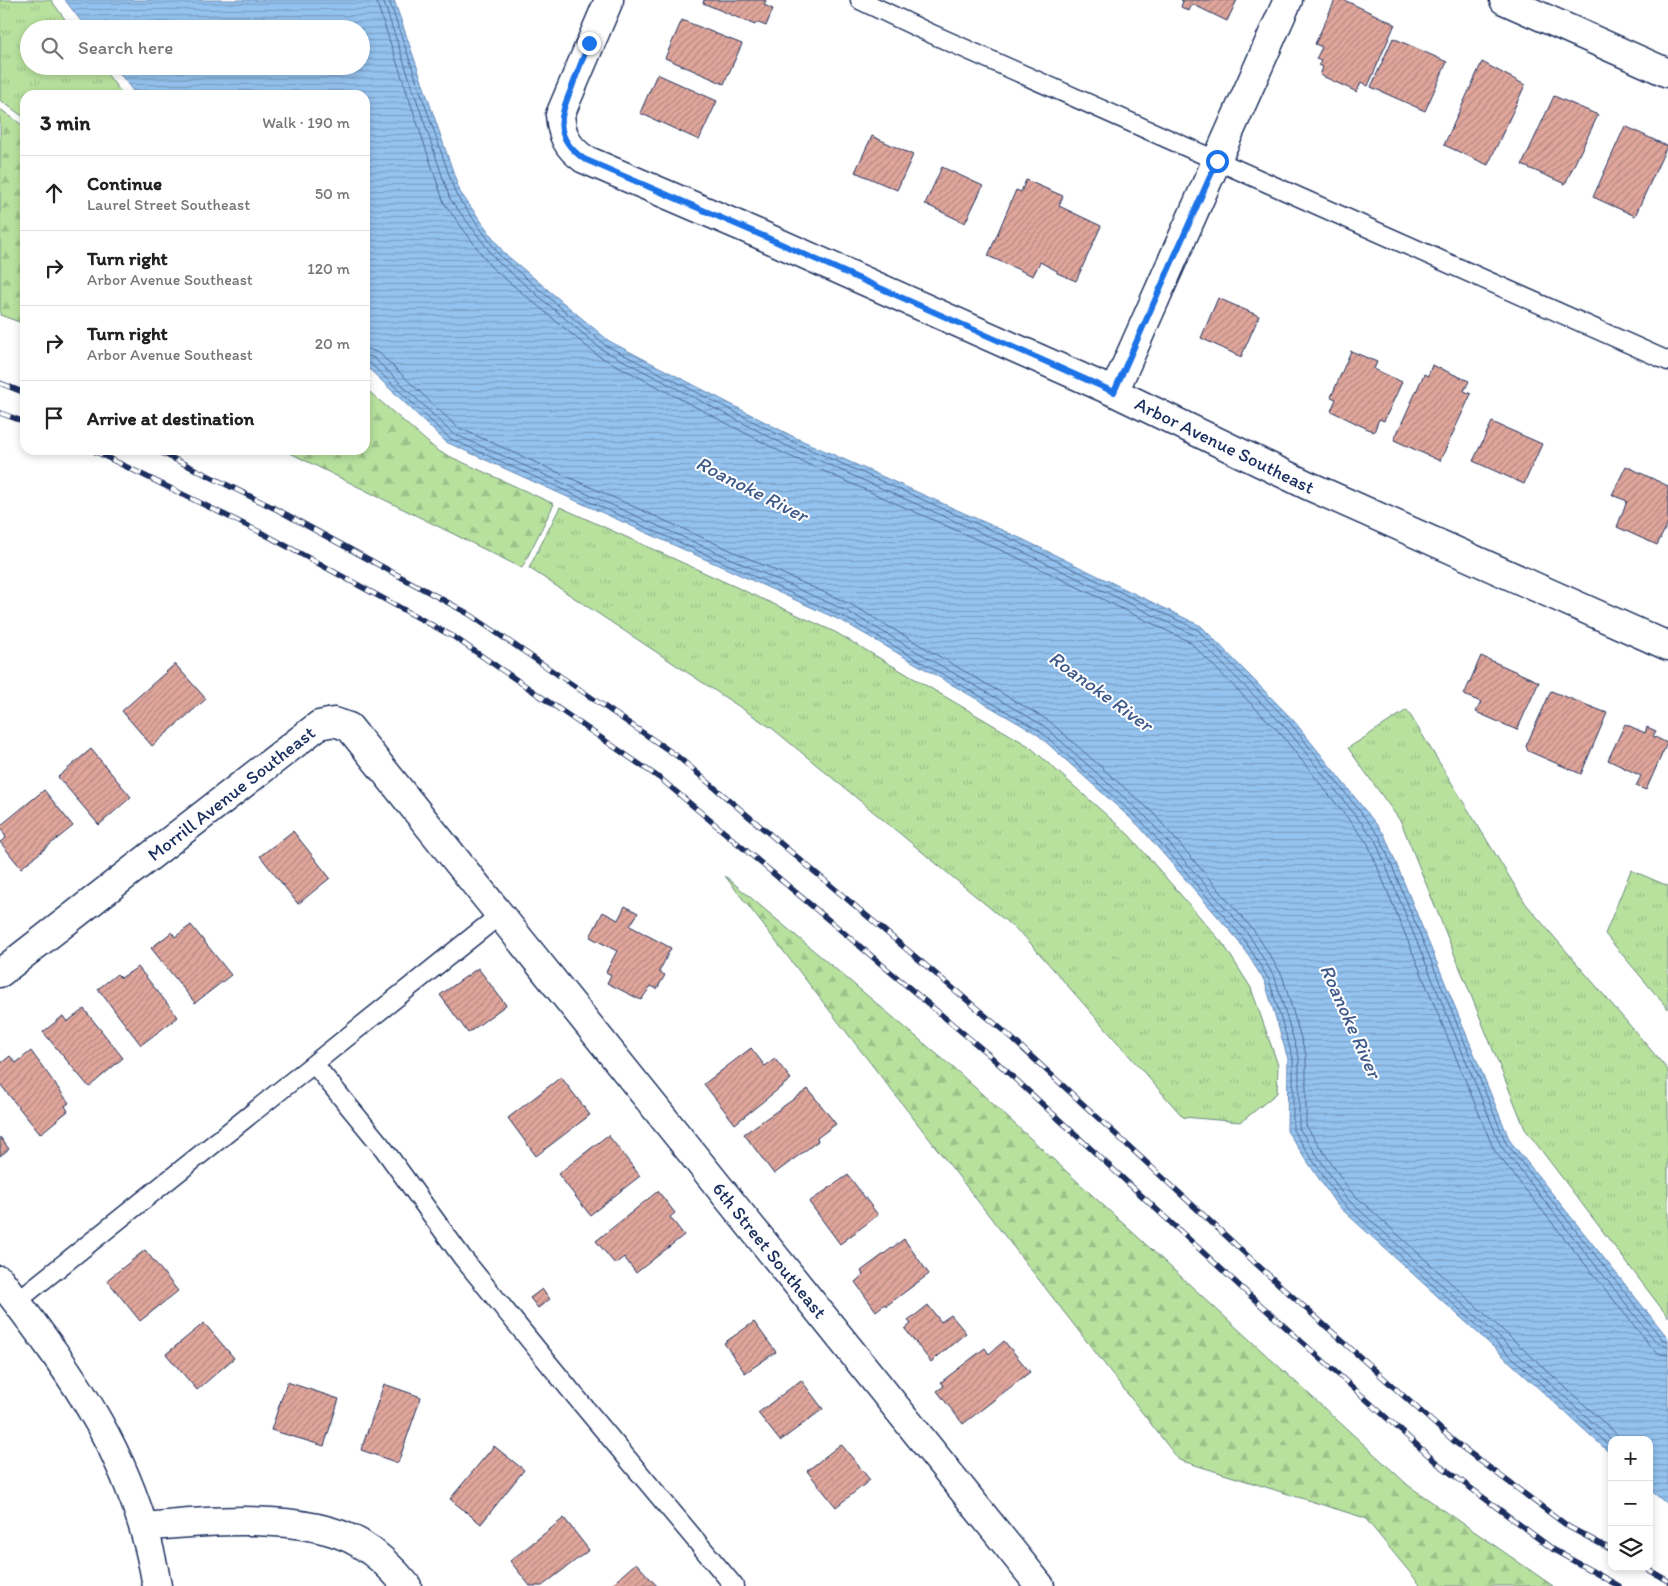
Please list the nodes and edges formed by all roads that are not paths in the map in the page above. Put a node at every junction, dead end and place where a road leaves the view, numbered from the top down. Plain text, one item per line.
1 (609, 0) edge
2 (860, 0) edge
3 (1288, 0) edge
4 (1504, 0) edge
5 (1668, 72) edge
6 (1217, 161) junction
7 (1668, 360) edge
8 (1114, 392) junction
9 (1668, 646) edge
10 (500, 914) junction
11 (0, 973) edge
12 (314, 1064) junction
13 (0, 1280) edge
14 (16, 1302) junction
15 (144, 1527) junction
16 (157, 1586) edge
17 (408, 1586) edge
18 (734, 1586) edge
19 (1040, 1586) edge

1 - 8 street, Arbor Avenue Southeast
2 - 6 lane
3 - 6 street
4 - 5 street
6 - 7 lane
6 - 8 street
8 - 9 street, Arbor Avenue Southeast
10 - 11 street, Morrill Avenue Southeast
10 - 12 lane
10 - 19 street, 6th Street Southeast
12 - 14 lane
12 - 18 lane
13 - 14 street
14 - 15 street
15 - 16 street
15 - 17 street

